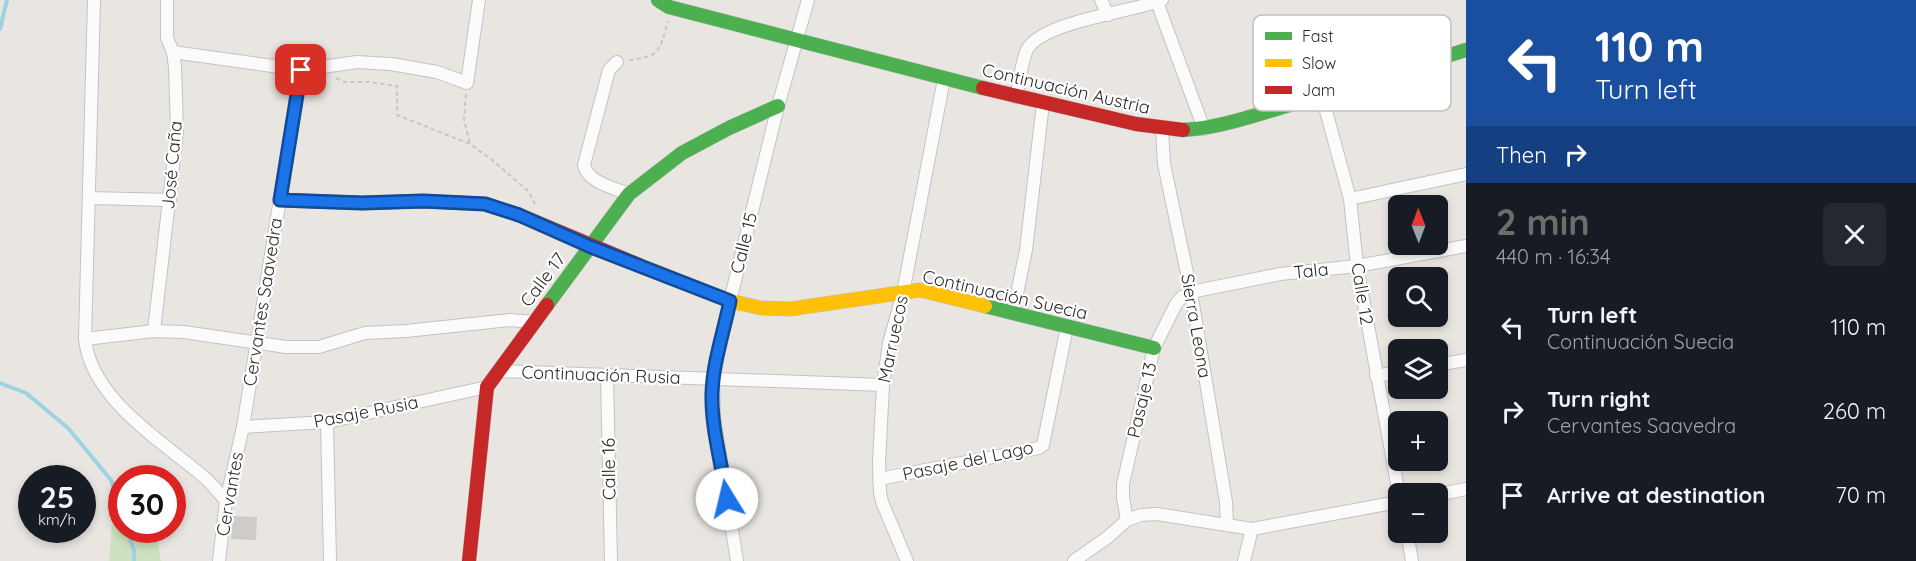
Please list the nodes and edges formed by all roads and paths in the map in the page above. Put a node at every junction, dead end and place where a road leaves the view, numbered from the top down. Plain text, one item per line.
1 (94, 0) edge
2 (167, 0) edge
3 (479, 0) edge
4 (808, 0) edge
5 (1101, 0) edge
6 (1160, 1) edge
7 (666, 2) edge
8 (1108, 15) junction
9 (796, 40) junction
10 (1466, 50) edge
11 (173, 52) junction
12 (1451, 55) edge
13 (617, 62) joint
14 (320, 67) junction
15 (301, 70) junction
16 (944, 79) junction
17 (467, 83) junction
18 (1016, 97) junction
19 (1043, 103) junction
20 (778, 106) junction
21 (1268, 111) edge
22 (1326, 111) edge
23 (1162, 129) junction
24 (1204, 129) junction
25 (470, 144) junction
26 (1466, 174) edge
27 (628, 194) junction
28 (90, 198) junction
29 (1350, 199) junction
30 (170, 200) junction
31 (280, 200) junction
32 (539, 223) junction
33 (1466, 246) edge
34 (591, 247) junction
35 (1357, 266) junction
36 (1191, 291) junction
37 (903, 293) junction
38 (730, 301) junction
39 (1013, 313) junction
40 (534, 322) junction
41 (1068, 327) junction
42 (154, 331) junction
43 (85, 339) junction
44 (255, 343) junction
45 (1154, 348) junction
46 (1466, 360) edge
47 (1448, 363) edge
48 (499, 371) junction
49 (1388, 374) edge
50 (607, 376) junction
51 (1376, 376) junction
52 (713, 379) junction
53 (883, 386) junction
54 (487, 387) junction
55 (327, 422) junction
56 (243, 427) junction
57 (879, 479) junction
58 (1397, 483) edge
59 (1466, 489) edge
60 (1448, 493) edge
61 (226, 501) junction
62 (1388, 504) edge
63 (1127, 520) junction
64 (1227, 525) junction
65 (1252, 529) junction
66 (1409, 543) edge
67 (219, 561) edge
68 (330, 561) edge
69 (469, 561) edge
70 (611, 561) edge
71 (737, 561) edge
72 (906, 561) edge
73 (1074, 561) edge
74 (1244, 561) edge
75 (1412, 561) edge

1 - 28 street
2 - 11 street, José Caña
3 - 17 street
4 - 9 street, Calle 15
5 - 8 street
6 - 8 street
6 - 24 street
7 - 9 street, Continuación Austria
7 - 13 path
8 - 18 street
9 - 16 street, Continuación Austria
9 - 20 street, Calle 15
10 - 12 street, Continuación Austria
11 - 15 street
11 - 30 street, José Caña
13 - 27 street
14 - 15 street
14 - 17 street
14 - 25 path
15 - 31 street, Cervantes Saavedra
16 - 18 street, Continuación Austria
16 - 37 street, Marruecos
17 - 25 path
18 - 19 street, Continuación Austria
19 - 23 street, Continuación Austria
19 - 39 street
20 - 27 street, Calle 17
20 - 38 street, Calle 15
21 - 24 street, Continuación Austria
22 - 29 street, Calle 12
23 - 24 street, Continuación Austria
23 - 36 street, Sierra Leona
25 - 32 path
26 - 29 street
27 - 34 street, Calle 17
28 - 30 street
28 - 43 street
29 - 35 street, Calle 12
30 - 42 street, José Caña
31 - 32 street, Continuación Suecia
31 - 44 street, Cervantes Saavedra
32 - 34 street, Continuación Suecia
33 - 35 street, Tala
34 - 38 street, Continuación Suecia
34 - 40 street, Calle 17
35 - 36 street, Tala
35 - 51 street, Calle 12
36 - 45 street, Pasaje 13
36 - 64 street, Sierra Leona
37 - 38 street, Continuación Suecia
37 - 39 street, Continuación Suecia
37 - 53 street, Marruecos
38 - 52 street, Calle 15
39 - 41 street, Continuación Suecia
40 - 44 street
40 - 48 street, Calle 17
41 - 45 street, Continuación Suecia
41 - 57 street, Pasaje del Lago
42 - 43 street
42 - 44 street
43 - 61 street
44 - 56 street, Cervantes Saavedra
45 - 63 street, Pasaje 13
46 - 47 street
48 - 50 street, Continuación Rusia
48 - 54 street, Calle 17
49 - 51 street
50 - 52 street, Continuación Rusia
50 - 70 street, Calle 16
51 - 58 street, Calle 12
52 - 53 street, Continuación Rusia
52 - 71 street, Calle 15
53 - 57 street, Marruecos
54 - 55 street, Pasaje Rusia
54 - 69 street
55 - 56 street, Pasaje Rusia
55 - 68 street
56 - 61 street, Cervantes
57 - 72 street, Marruecos
59 - 60 street
61 - 67 street, Cervantes
62 - 65 street
63 - 64 street
63 - 73 street
64 - 65 street
65 - 74 street
66 - 75 street

